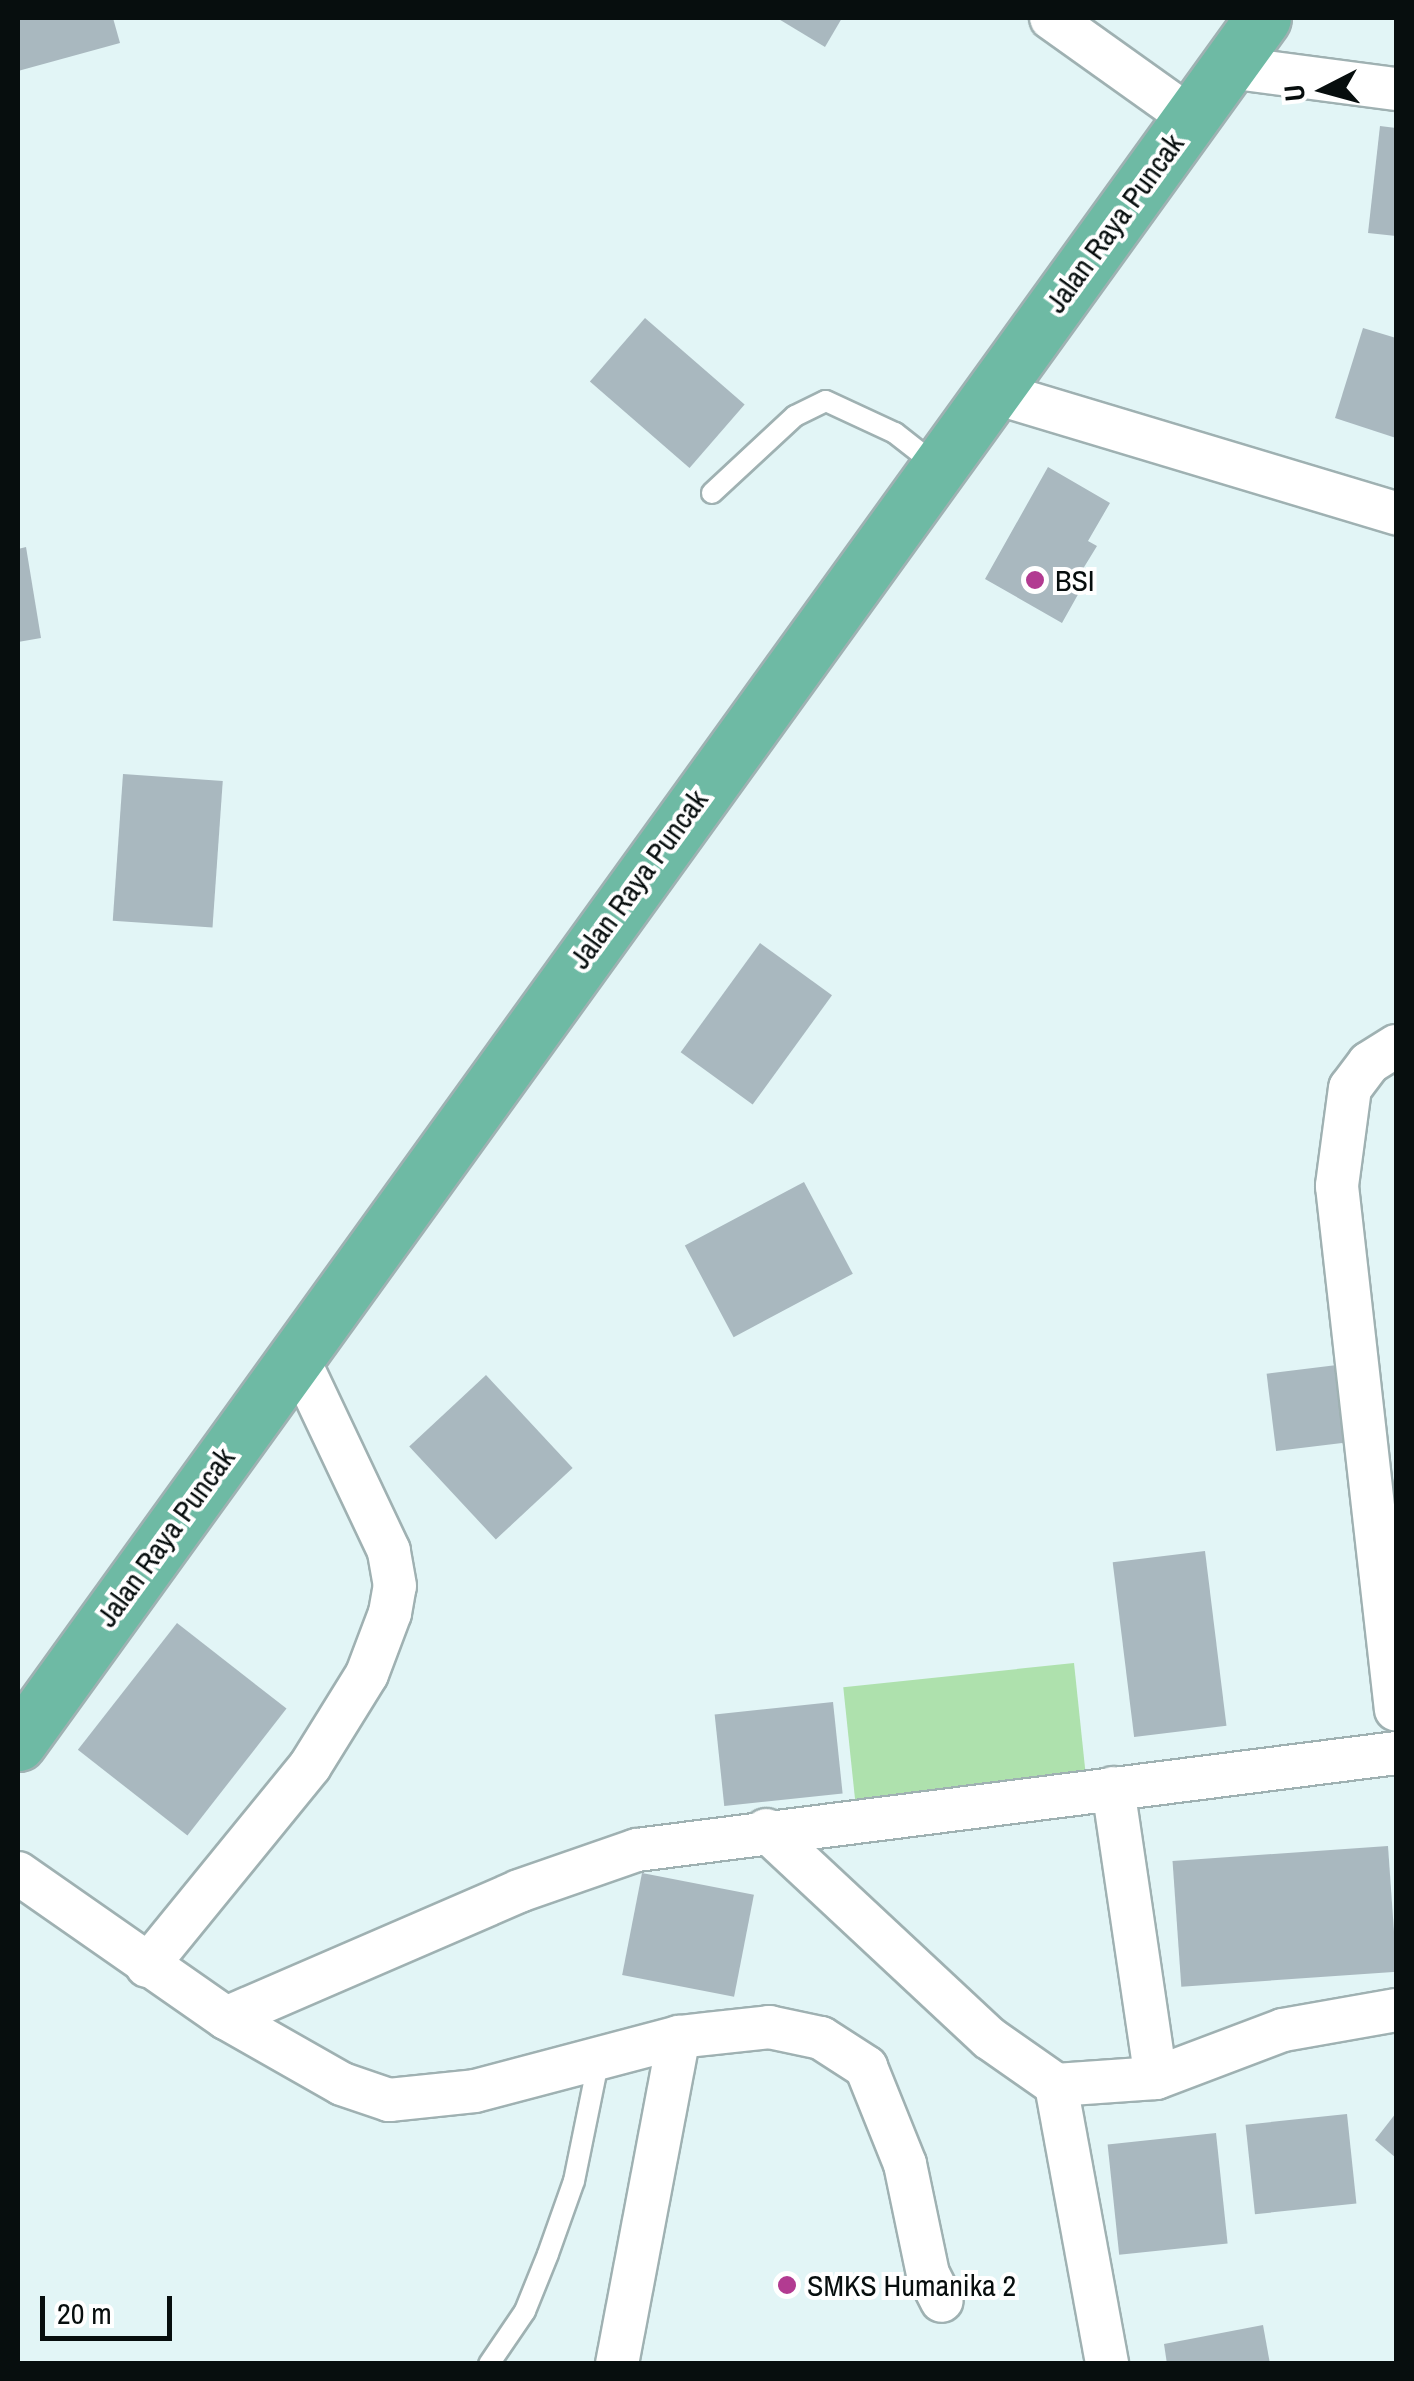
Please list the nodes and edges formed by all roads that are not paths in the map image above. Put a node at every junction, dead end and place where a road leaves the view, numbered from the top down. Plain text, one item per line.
1 (1050, 18) edge
2 (1263, 18) edge
3 (1228, 67) junction
4 (1396, 90) edge
5 (1191, 118) junction
6 (992, 392) junction
7 (938, 466) junction
8 (712, 492) dead end
9 (1396, 513) edge
10 (1396, 1046) edge
11 (296, 1354) junction
12 (1396, 1710) edge
13 (18, 1744) edge
14 (1396, 1753) edge
15 (1114, 1788) junction
16 (766, 1830) junction
17 (18, 1872) edge
18 (146, 1966) junction
19 (1396, 2010) edge
20 (226, 2018) junction
21 (679, 2037) junction
22 (600, 2056) junction
23 (1156, 2078) junction
24 (1056, 2085) junction
25 (942, 2300) dead end
26 (489, 2364) edge
27 (617, 2364) edge
28 (1107, 2364) edge

1 - 5 street
2 - 3 highway, Jalan Raya Puncak
3 - 4 street
3 - 5 highway, Jalan Raya Puncak
5 - 6 highway, Jalan Raya Puncak
6 - 7 highway, Jalan Raya Puncak
6 - 9 street
7 - 8 lane
7 - 11 highway, Jalan Raya Puncak
10 - 12 street
11 - 13 highway, Jalan Raya Puncak
11 - 18 street
14 - 15 street
15 - 16 street
15 - 23 street
16 - 20 street
16 - 24 street
17 - 18 street
18 - 20 street
19 - 23 street
20 - 22 street
21 - 22 street
21 - 25 street
21 - 27 street
22 - 26 lane
23 - 24 street
24 - 28 street

